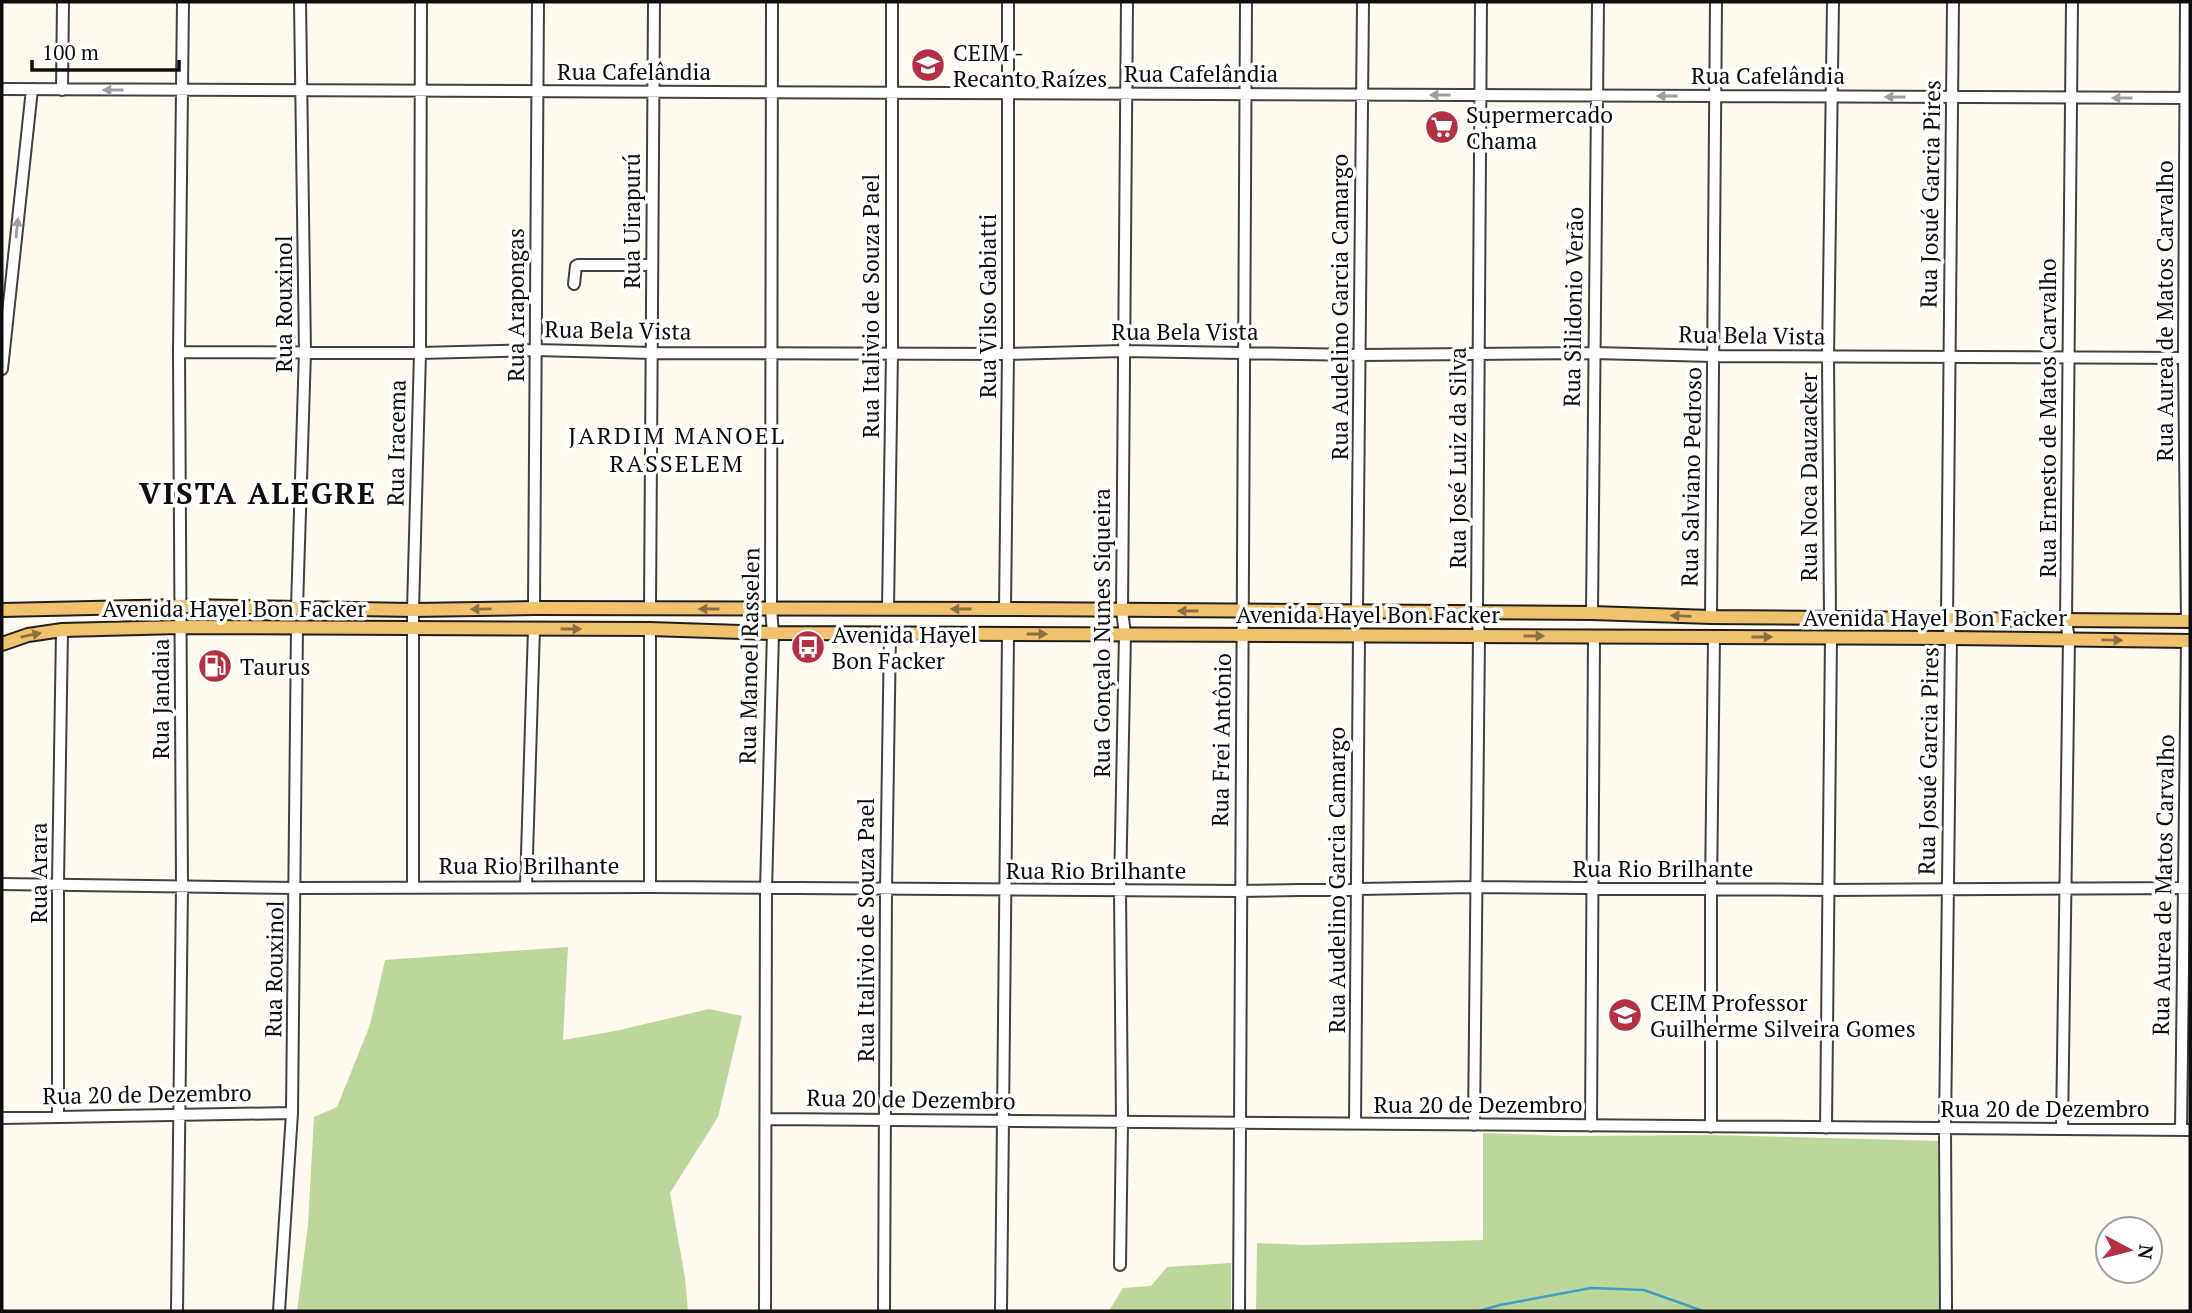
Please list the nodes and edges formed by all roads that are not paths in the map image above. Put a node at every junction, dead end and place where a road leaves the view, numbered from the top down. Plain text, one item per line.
1 (63, 2) edge
2 (183, 2) edge
3 (300, 2) edge
4 (421, 2) edge
5 (538, 2) edge
6 (654, 2) edge
7 (772, 2) edge
8 (892, 2) edge
9 (1008, 2) edge
10 (1126, 2) edge
11 (1246, 2) edge
12 (1363, 2) edge
13 (1481, 2) edge
14 (1598, 2) edge
15 (1716, 2) edge
16 (1833, 2) edge
17 (1953, 2) edge
18 (2071, 2) edge
19 (2186, 2) edge
20 (2, 89) edge
21 (32, 89) junction
22 (62, 90) junction
23 (181, 90) junction
24 (301, 91) junction
25 (420, 91) junction
26 (537, 92) junction
27 (652, 92) junction
28 (772, 92) junction
29 (892, 93) junction
30 (1007, 93) junction
31 (1126, 94) junction
32 (1245, 94) junction
33 (1362, 95) junction
34 (1480, 95) junction
35 (1597, 96) junction
36 (1716, 96) junction
37 (1833, 97) junction
38 (1951, 97) junction
39 (2071, 97) junction
40 (2188, 98) edge
41 (652, 265) junction
42 (574, 284) dead end
43 (536, 350) junction
44 (1123, 351) junction
45 (179, 352) junction
46 (305, 352) junction
47 (1244, 352) junction
48 (420, 353) junction
49 (652, 353) junction
50 (771, 353) junction
51 (892, 353) junction
52 (1594, 353) junction
53 (1479, 354) junction
54 (1008, 355) junction
55 (1361, 355) junction
56 (1713, 356) junction
57 (1829, 356) junction
58 (1949, 357) junction
59 (2068, 358) junction
60 (2187, 358) edge
61 (2, 369) edge
62 (181, 606) junction
63 (297, 607) junction
64 (534, 608) junction
65 (650, 608) junction
66 (771, 609) junction
67 (1005, 609) junction
68 (2, 610) edge
69 (413, 610) junction
70 (888, 610) junction
71 (1122, 611) junction
72 (1241, 611) junction
73 (1357, 612) junction
74 (1477, 612) junction
75 (1592, 613) junction
76 (1711, 617) junction
77 (1830, 617) junction
78 (1947, 620) junction
79 (2066, 621) junction
80 (2188, 621) edge
81 (181, 627) junction
82 (297, 627) junction
83 (534, 628) junction
84 (414, 629) junction
85 (650, 629) junction
86 (62, 630) junction
87 (773, 633) junction
88 (890, 634) junction
89 (1008, 634) junction
90 (1125, 634) junction
91 (1243, 635) junction
92 (1359, 635) junction
93 (1479, 636) junction
94 (1594, 637) junction
95 (1714, 637) junction
96 (1831, 637) junction
97 (1951, 638) junction
98 (2069, 639) junction
99 (2189, 641) edge
100 (2, 644) edge
101 (2, 884) edge
102 (58, 884) junction
103 (182, 886) junction
104 (413, 886) junction
105 (527, 887) junction
106 (650, 887) junction
107 (1475, 887) junction
108 (296, 888) junction
109 (1592, 888) junction
110 (2187, 888) edge
111 (766, 889) junction
112 (1711, 889) junction
113 (1948, 889) junction
114 (2065, 889) junction
115 (886, 890) junction
116 (1004, 890) junction
117 (1120, 890) junction
118 (1357, 890) junction
119 (1827, 890) junction
120 (1240, 891) junction
121 (292, 1113) junction
122 (180, 1114) junction
123 (58, 1116) junction
124 (2, 1118) edge
125 (766, 1119) junction
126 (885, 1120) junction
127 (1003, 1121) junction
128 (1122, 1122) junction
129 (1239, 1124) junction
130 (1355, 1124) junction
131 (1474, 1125) junction
132 (1591, 1126) junction
133 (1711, 1127) junction
134 (1826, 1128) junction
135 (1945, 1128) junction
136 (2062, 1129) junction
137 (2185, 1130) edge
138 (1120, 1265) dead end
139 (177, 1311) edge
140 (279, 1311) edge
141 (765, 1311) edge
142 (884, 1311) edge
143 (1001, 1311) edge
144 (1239, 1311) edge
145 (1946, 1311) edge

1 - 22 street
2 - 23 street, Rua Jandaia
3 - 24 street, Rua Rouxinol
4 - 25 street, Rua Iracema
5 - 26 street, Rua Arapongas
6 - 27 street, Rua Uirapurú
7 - 28 street, Rua Manoel Rasselen
8 - 29 street, Rua Italivio de Souza Pael
9 - 30 street, Rua Vilso Gabiatti
10 - 31 street, Rua Gonçalo Nunes Siqueira
11 - 32 street, Rua Frei Antônio
12 - 33 street, Rua Audelino Garcia Camargo
13 - 34 street, Rua José Luiz da Silva
14 - 35 street, Rua Silidonio Verão
15 - 36 street, Rua Salviano Pedroso
16 - 37 street, Rua Noca Dauzacker
17 - 38 street, Rua Josué Garcia Pires
18 - 39 street, Rua Ernesto de Matos Carvalho
19 - 40 street, Rua Aurea de Matos Carvalho
20 - 21 street, Rua Cafelândia
21 - 22 street, Rua Cafelândia
61 -> 21 street
23 -> 22 street, Rua Cafelândia
23 - 24 street, Rua Cafelândia
23 - 45 street, Rua Jandaia
24 - 25 street, Rua Cafelândia
24 - 46 street, Rua Rouxinol
25 - 26 street, Rua Cafelândia
25 - 48 street, Rua Iracema
26 - 27 street, Rua Cafelândia
26 - 43 street, Rua Arapongas
27 - 28 street, Rua Cafelândia
27 - 41 street, Rua Uirapurú
28 - 29 street, Rua Cafelândia
28 - 50 street, Rua Manoel Rasselen
29 - 30 street, Rua Cafelândia
29 - 51 street, Rua Italivio de Souza Pael
30 - 31 street, Rua Cafelândia
30 - 54 street, Rua Vilso Gabiatti
31 - 32 street, Rua Cafelândia
31 - 44 street, Rua Gonçalo Nunes Siqueira
32 - 33 street, Rua Cafelândia
32 - 47 street, Rua Frei Antônio
34 -> 33 street, Rua Cafelândia
33 - 55 street, Rua Audelino Garcia Camargo
34 - 35 street, Rua Cafelândia
34 - 53 street, Rua José Luiz da Silva
36 -> 35 street, Rua Cafelândia
35 - 52 street, Rua Silidonio Verão
36 - 37 street, Rua Cafelândia
36 - 56 street, Rua Salviano Pedroso
38 -> 37 street, Rua Cafelândia
37 - 57 street, Rua Noca Dauzacker
38 - 39 street, Rua Cafelândia
38 - 58 street, Rua Josué Garcia Pires
40 -> 39 street, Rua Cafelândia
39 - 59 street, Rua Ernesto de Matos Carvalho
40 - 60 street, Rua Aurea de Matos Carvalho
41 - 42 street
41 - 49 street, Rua Uirapurú
43 - 48 street, Rua Bela Vista
43 - 49 street, Rua Bela Vista
43 - 64 street, Rua Arapongas
44 - 47 street, Rua Bela Vista
44 - 54 street, Rua Bela Vista
44 - 71 street, Rua Gonçalo Nunes Siqueira
45 - 46 street, Rua Bela Vista
45 - 62 street, Rua Jandaia
46 - 48 street, Rua Bela Vista
46 - 63 street, Rua Rouxinol
47 - 55 street, Rua Bela Vista
47 - 72 street, Rua Frei Antônio
48 - 69 street, Rua Iracema
49 - 50 street, Rua Bela Vista
49 - 65 street, Rua Uirapurú
50 - 51 street, Rua Bela Vista
50 - 66 street, Rua Manoel Rasselen
51 - 54 street, Rua Bela Vista
51 - 70 street, Rua Italivio de Souza Pael
52 - 53 street, Rua Bela Vista
52 - 56 street, Rua Bela Vista
52 - 75 street, Rua Silidonio Verão
53 - 55 street, Rua Bela Vista
53 - 74 street, Rua José Luiz da Silva
54 - 67 street, Rua Vilso Gabiatti
55 - 73 street, Rua Audelino Garcia Camargo
56 - 57 street, Rua Bela Vista
56 - 76 street, Rua Salviano Pedroso
57 - 58 street, Rua Bela Vista
57 - 77 street, Rua Noca Dauzacker
58 - 59 street, Rua Bela Vista
58 - 78 street, Rua Josué Garcia Pires
59 - 60 street, Rua Bela Vista
59 - 79 street, Rua Ernesto de Matos Carvalho
60 - 80 street, Rua Aurea de Matos Carvalho
62 - 63 main road, Avenida Hayel Bon Facker
62 - 68 main road, Avenida Hayel Bon Facker
62 - 81 street, Rua Jandaia
63 - 69 main road, Avenida Hayel Bon Facker
64 - 65 main road, Avenida Hayel Bon Facker
64 -> 69 main road, Avenida Hayel Bon Facker
66 -> 65 main road, Avenida Hayel Bon Facker
66 - 70 main road, Avenida Hayel Bon Facker
66 - 87 street, Rua Manoel Rasselen
67 -> 70 main road, Avenida Hayel Bon Facker
67 - 71 main road, Avenida Hayel Bon Facker
69 - 84 street, Rua Iracema
72 -> 71 main road, Avenida Hayel Bon Facker
71 - 90 street, Rua Gonçalo Nunes Siqueira
72 - 73 main road, Avenida Hayel Bon Facker
72 - 91 street, Rua Frei Antônio
73 - 74 main road, Avenida Hayel Bon Facker
74 - 75 main road, Avenida Hayel Bon Facker
74 - 93 street, Rua José Luiz da Silva
76 -> 75 main road, Avenida Hayel Bon Facker
76 - 77 main road, Avenida Hayel Bon Facker
77 - 78 main road, Avenida Hayel Bon Facker
78 - 79 main road, Avenida Hayel Bon Facker
78 - 97 street, Rua Josué Garcia Pires
79 - 80 main road, Avenida Hayel Bon Facker
79 - 98 street, Rua Ernesto de Matos Carvalho
81 - 82 main road, Avenida Hayel Bon Facker
81 - 86 main road, Avenida Hayel Bon Facker
81 - 103 street, Rua Jandaia
82 - 84 main road, Avenida Hayel Bon Facker
82 - 108 street, Rua Rouxinol
83 - 84 main road, Avenida Hayel Bon Facker
83 -> 85 main road, Avenida Hayel Bon Facker
83 - 105 street
84 - 104 street, Rua Iracema
85 - 87 main road, Avenida Hayel Bon Facker
85 - 106 street
100 -> 86 main road, Avenida Hayel Bon Facker
86 - 102 street, Rua Arara
87 - 88 main road, Avenida Hayel Bon Facker
87 - 111 street, Rua Manoel Rasselen
88 - 89 main road, Avenida Hayel Bon Facker
88 - 115 street, Rua Italivio de Souza Pael
89 -> 90 main road, Avenida Hayel Bon Facker
89 - 116 street
90 - 91 main road, Avenida Hayel Bon Facker
90 - 117 street, Rua Gonçalo Nunes Siqueira
91 - 92 main road, Avenida Hayel Bon Facker
91 - 120 street, Rua Frei Antônio
92 - 93 main road, Avenida Hayel Bon Facker
92 - 118 street, Rua Audelino Garcia Camargo
93 -> 94 main road, Avenida Hayel Bon Facker
93 - 107 street, Rua José Luiz da Silva
94 - 95 main road, Avenida Hayel Bon Facker
94 - 109 street
95 -> 96 main road, Avenida Hayel Bon Facker
95 - 112 street
96 - 97 main road, Avenida Hayel Bon Facker
96 - 119 street
97 - 98 main road, Avenida Hayel Bon Facker
97 - 113 street, Rua Josué Garcia Pires
98 -> 99 main road, Avenida Hayel Bon Facker
98 - 114 street, Rua Ernesto de Matos Carvalho
99 - 110 street, Rua Aurea de Matos Carvalho
101 - 102 street, Rua Rio Brilhante
102 - 103 street, Rua Rio Brilhante
102 - 123 street, Rua Arara
103 - 108 street, Rua Rio Brilhante
103 - 122 street, Rua Jandaia
104 - 105 street, Rua Rio Brilhante
104 - 108 street, Rua Rio Brilhante
105 - 106 street, Rua Rio Brilhante
106 - 111 street, Rua Rio Brilhante
107 - 109 street, Rua Rio Brilhante
107 - 118 street, Rua Rio Brilhante
107 - 131 street, Rua José Luiz da Silva
108 - 121 street, Rua Rouxinol
109 - 112 street, Rua Rio Brilhante
109 - 132 street
110 - 114 street, Rua Rio Brilhante
110 - 137 street, Rua Aurea de Matos Carvalho
111 - 115 street, Rua Rio Brilhante
111 - 125 street, Rua Manoel Rasselen
112 - 119 street, Rua Rio Brilhante
112 - 133 street
113 - 114 street, Rua Rio Brilhante
113 - 119 street, Rua Rio Brilhante
113 - 135 street, Rua Josué Garcia Pires
114 - 136 street, Rua Ernesto de Matos Carvalho
115 - 116 street, Rua Rio Brilhante
115 - 126 street, Rua Italivio de Souza Pael
116 - 117 street, Rua Rio Brilhante
116 - 127 street
117 - 120 street, Rua Rio Brilhante
117 - 128 street, Rua Gonçalo Nunes Siqueira
118 - 120 street, Rua Rio Brilhante
118 - 130 street, Rua Audelino Garcia Camargo
119 - 134 street
120 - 129 street, Rua Frei Antônio
121 - 122 street, Rua 20 de Dezembro
121 - 140 street, Rua Rouxinol
122 - 123 street, Rua 20 de Dezembro
122 - 139 street, Rua Jandaia
123 - 124 street, Rua 20 de Dezembro
125 - 126 street, Rua 20 de Dezembro
125 - 141 street, Rua Manoel Rasselen
126 - 127 street, Rua 20 de Dezembro
126 - 142 street, Rua Italivio de Souza Pael
127 - 128 street, Rua 20 de Dezembro
127 - 143 street
128 - 129 street, Rua 20 de Dezembro
128 - 138 street, Rua Gonçalo Nunes Siqueira
129 - 130 street, Rua 20 de Dezembro
129 - 144 street, Rua Frei Antônio
130 - 131 street, Rua 20 de Dezembro
131 - 132 street, Rua 20 de Dezembro
132 - 133 street, Rua 20 de Dezembro
133 - 134 street, Rua 20 de Dezembro
134 - 135 street, Rua 20 de Dezembro
135 - 136 street, Rua 20 de Dezembro
135 - 145 street, Rua Josué Garcia Pires
136 - 137 street, Rua 20 de Dezembro

